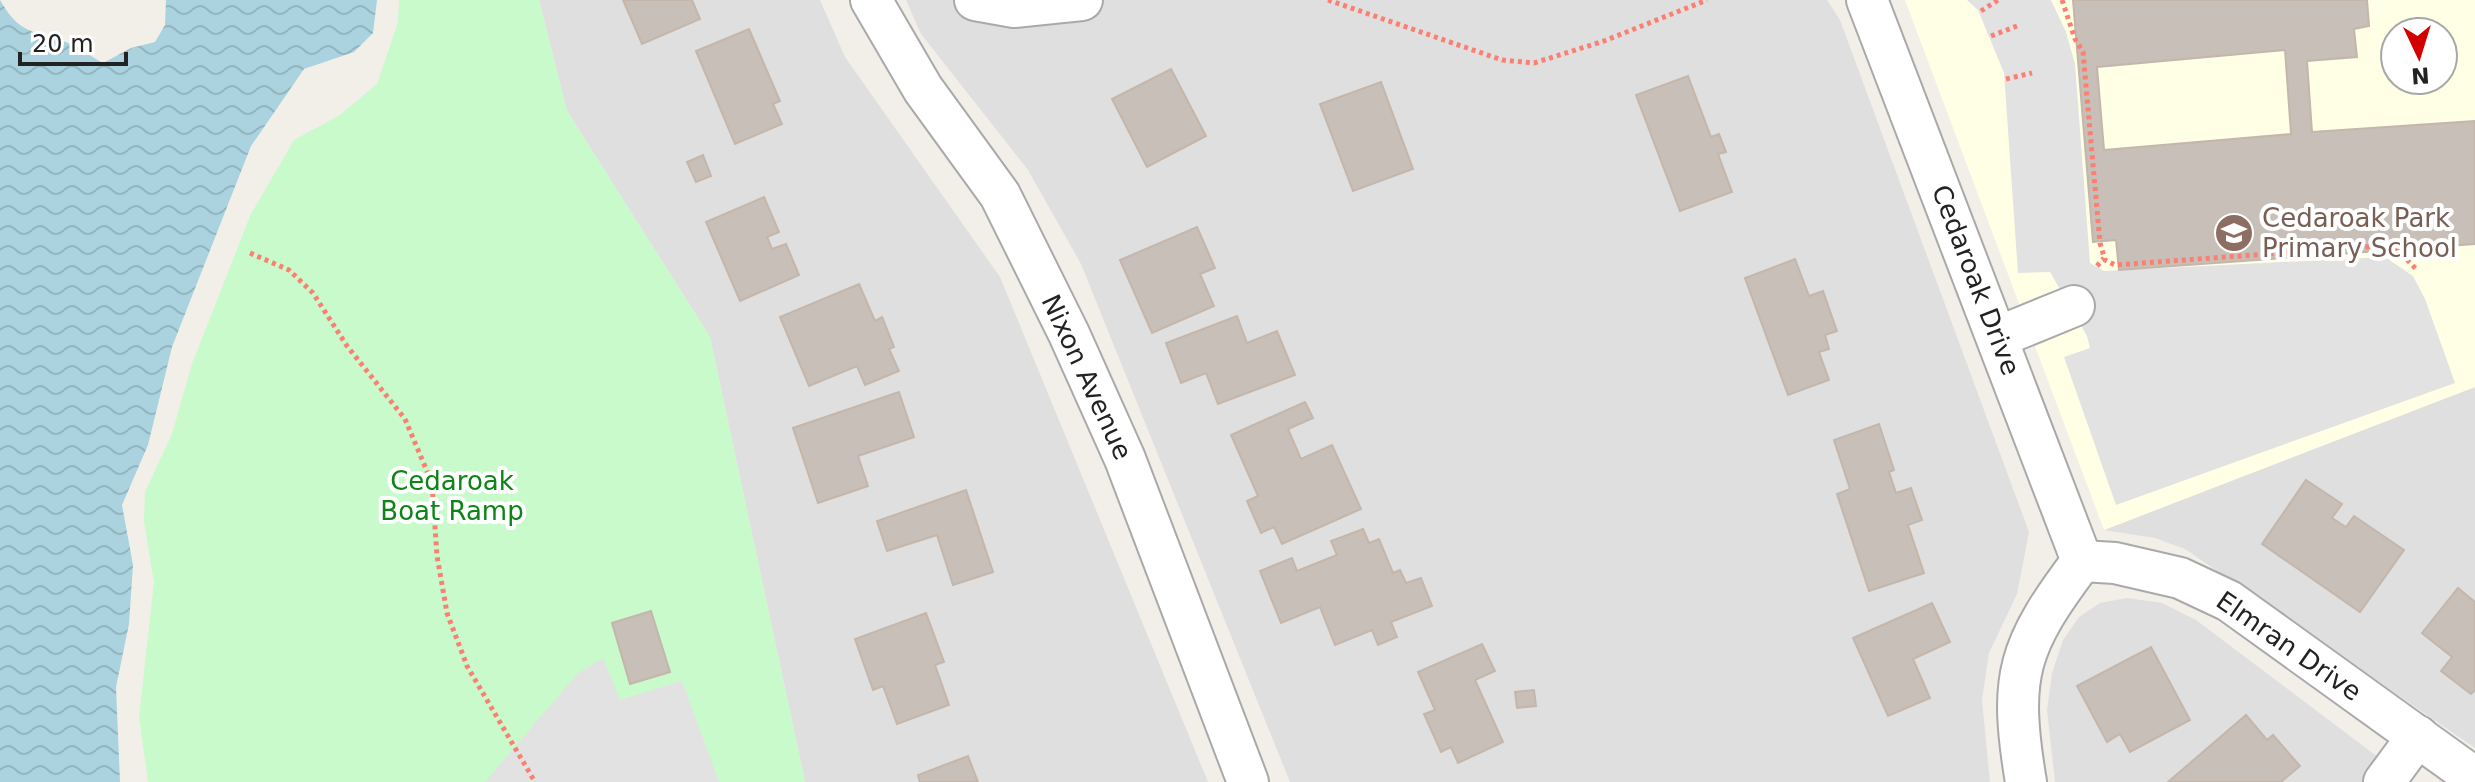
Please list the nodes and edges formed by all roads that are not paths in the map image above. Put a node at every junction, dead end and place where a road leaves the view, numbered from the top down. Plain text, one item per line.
1 (975, 0) edge
2 (1082, 0) edge
3 (1867, 0) edge
4 (881, 2) edge
5 (2074, 306) dead end
6 (1998, 337) junction
7 (2082, 561) junction
8 (2418, 736) junction
9 (2475, 778) edge
10 (1248, 782) edge
11 (2026, 782) edge
12 (2384, 782) edge

1 - 2 street
3 - 6 street, Cedaroak Drive
4 - 10 street, Nixon Avenue
5 - 6 street
6 - 7 street, Cedaroak Drive
7 - 8 street, Elmran Drive
7 - 11 street
8 - 9 street, Elmran Drive
8 - 12 street

